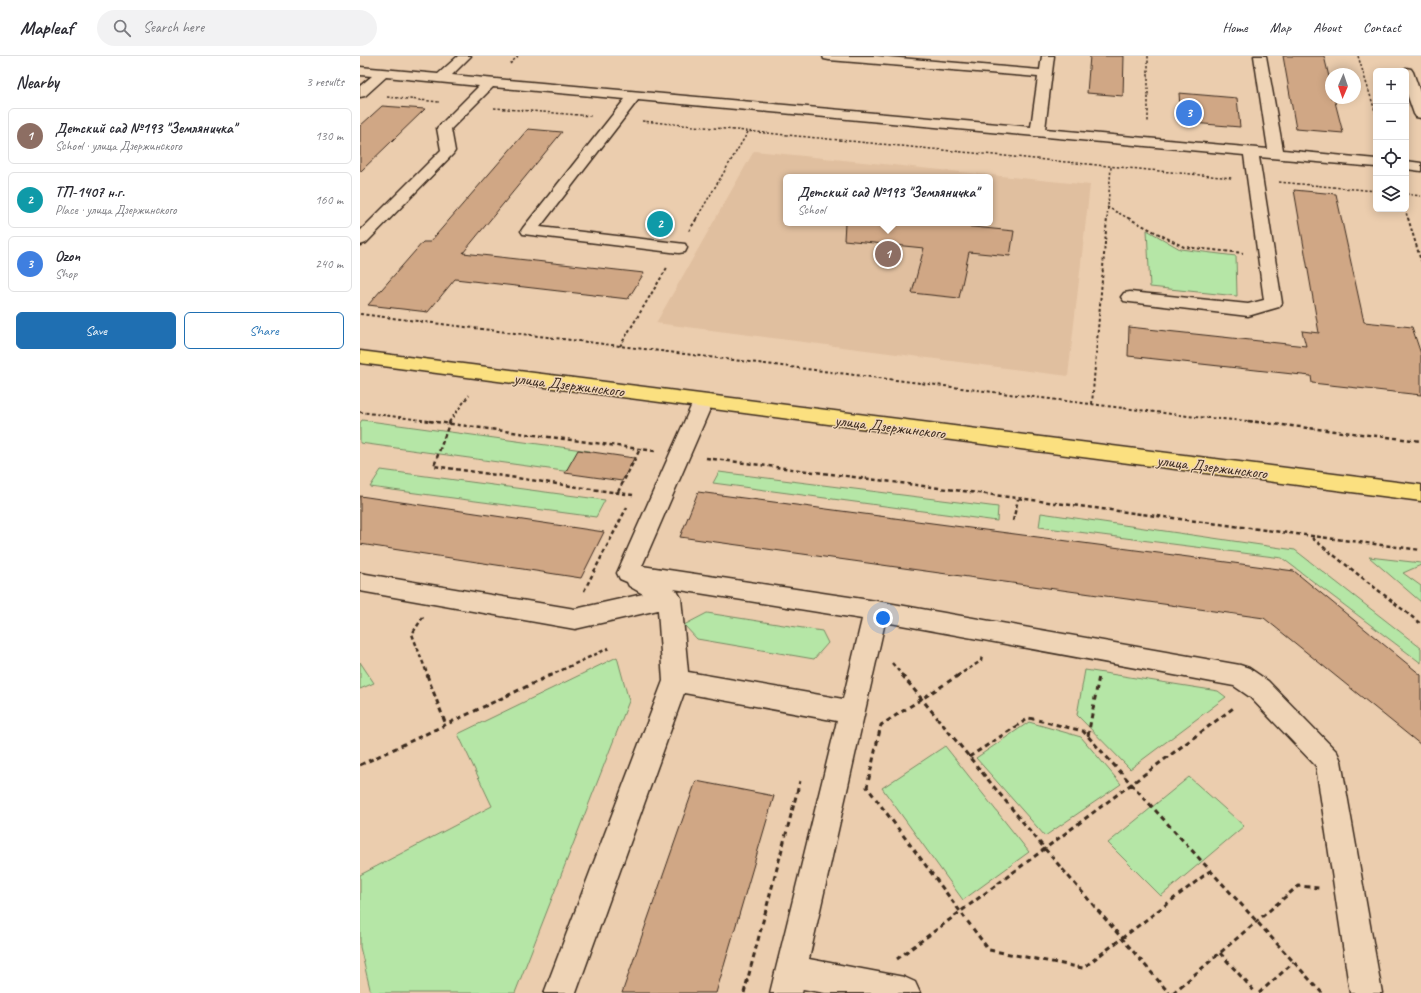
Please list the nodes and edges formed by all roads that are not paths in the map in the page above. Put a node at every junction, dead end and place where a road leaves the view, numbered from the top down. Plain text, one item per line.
1 (465, 56) edge
2 (829, 56) edge
3 (1048, 56) edge
4 (1260, 56) edge
5 (360, 71) edge
6 (383, 73) junction
7 (1046, 74) junction
8 (441, 79) junction
9 (1409, 80) edge
10 (489, 83) junction
11 (360, 93) edge
12 (634, 96) junction
13 (1421, 114) edge
14 (1037, 132) junction
15 (1251, 151) junction
16 (1276, 154) junction
17 (1373, 163) edge
18 (1409, 165) edge
19 (1421, 167) edge
20 (360, 240) edge
21 (679, 248) dead end
22 (1130, 297) dead end
23 (360, 357) edge
24 (703, 402) junction
25 (1421, 493) edge
26 (628, 573) junction
27 (360, 582) edge
28 (669, 598) junction
29 (876, 611) junction
30 (676, 681) junction
31 (852, 712) junction
32 (789, 982) edge
33 (560, 993) edge
34 (904, 993) edge
35 (1366, 993) edge

1 - 8 street
2 - 7 street
3 - 7 street
4 - 16 street
5 - 6 street
6 - 8 street
6 - 11 street
7 - 14 street
8 - 10 street
9 - 13 street
10 - 12 street
10 - 20 street
12 - 14 street
12 - 21 street
14 - 15 street
15 - 16 street
15 - 22 street
16 - 17 street
18 - 19 street
23 - 24 main road, улица Дзержинского
24 - 25 main road, улица Дзержинского
24 - 26 street
26 - 28 street
26 - 29 street
27 - 28 street
28 - 30 street
29 - 31 street
29 - 35 street
30 - 31 street
30 - 33 street
31 - 32 street
32 - 34 street

